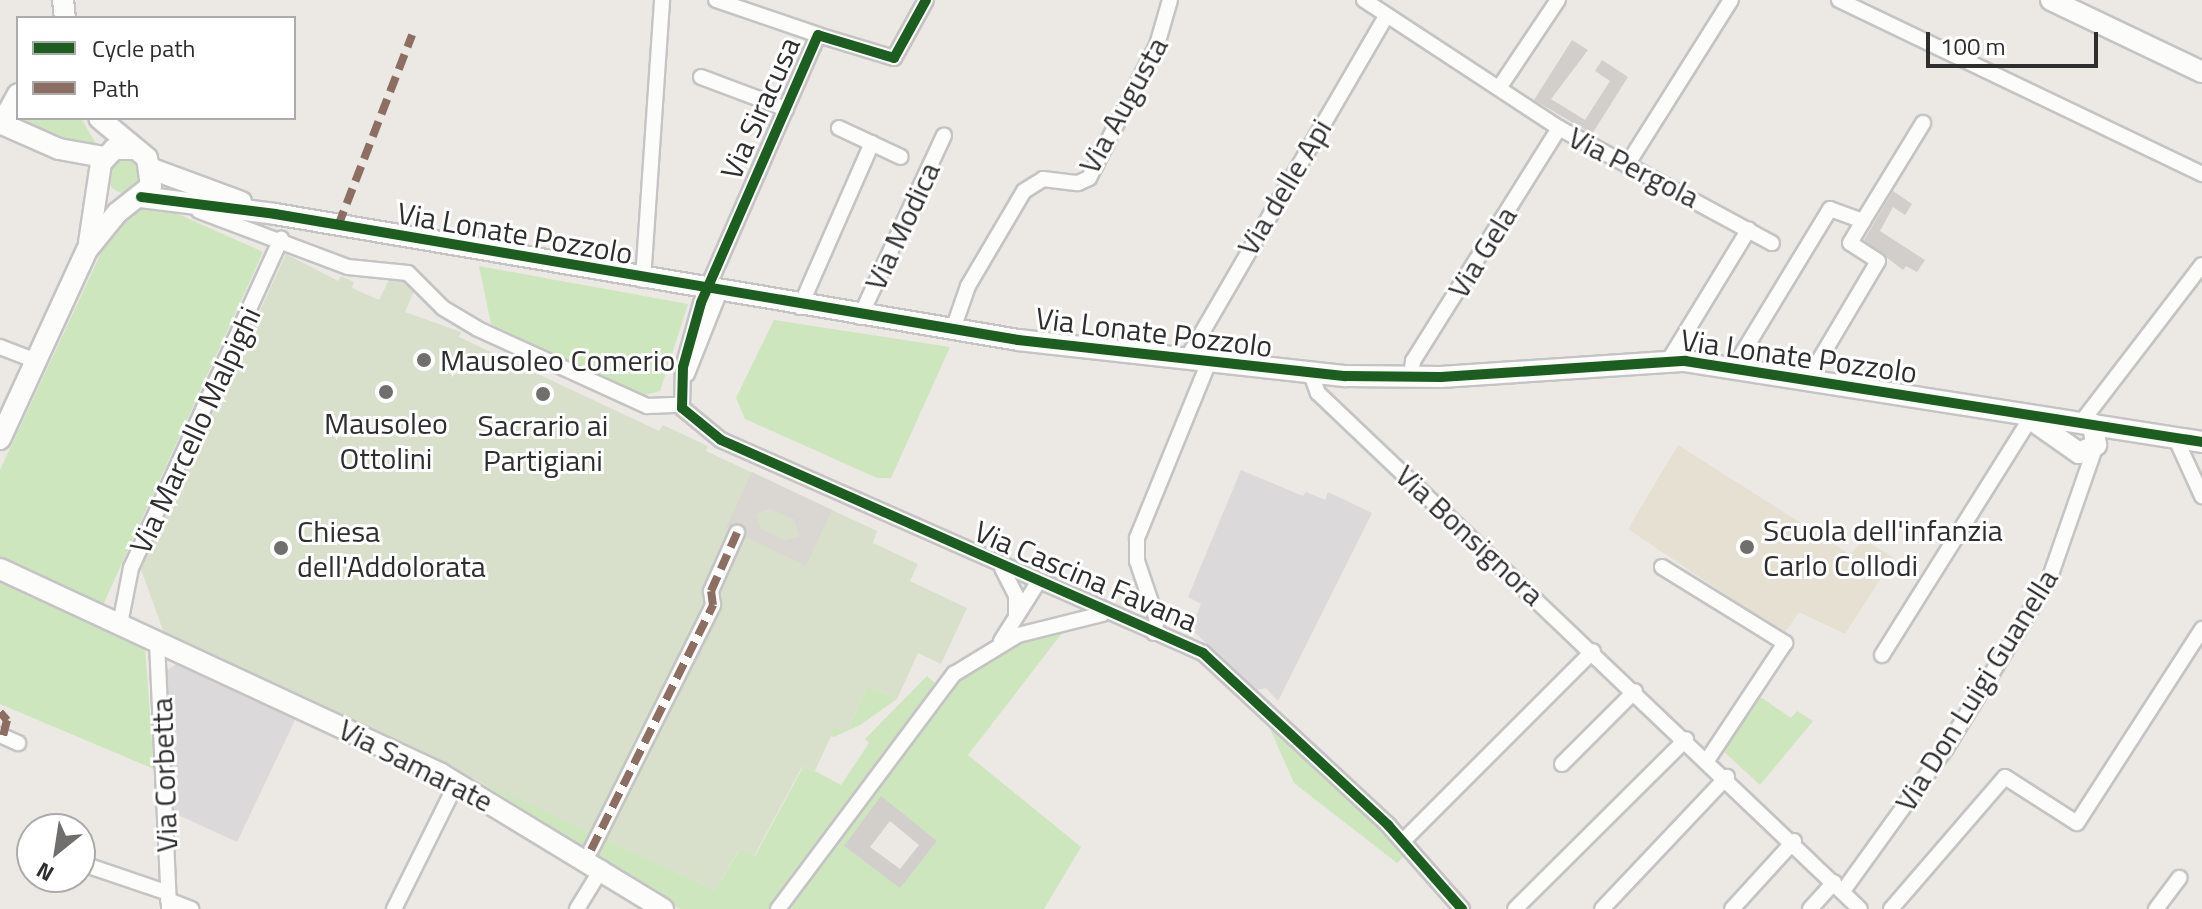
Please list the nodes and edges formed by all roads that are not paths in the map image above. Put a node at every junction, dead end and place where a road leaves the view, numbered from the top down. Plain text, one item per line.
1 (662, 0) edge
2 (716, 0) edge
3 (926, 0) edge
4 (1170, 0) edge
5 (1364, 0) edge
6 (1558, 0) edge
7 (1731, 0) edge
8 (1839, 0) edge
9 (2051, 0) edge
10 (749, 4) edge
11 (1860, 4) edge
12 (1386, 17) junction
13 (818, 35) junction
14 (2202, 72) edge
15 (701, 77) dead end
16 (1499, 88) junction
17 (16, 97) edge
18 (786, 109) junction
19 (89, 120) edge
20 (101, 120) edge
21 (1, 123) edge
22 (1923, 123) dead end
23 (839, 128) dead end
24 (1559, 128) junction
25 (944, 135) dead end
26 (872, 143) junction
27 (136, 149) junction
28 (901, 157) dead end
29 (1627, 165) junction
30 (102, 168) junction
31 (152, 169) junction
32 (2202, 174) edge
33 (137, 199) junction
34 (165, 199) junction
35 (275, 214) junction
36 (1863, 221) junction
37 (1749, 229) junction
38 (281, 239) junction
39 (1772, 243) dead end
40 (87, 250) junction
41 (2202, 265) edge
42 (643, 280) junction
43 (712, 292) junction
44 (800, 307) junction
45 (860, 317) junction
46 (952, 332) junction
47 (0, 347) edge
48 (1186, 360) junction
49 (1669, 360) junction
50 (36, 361) junction
51 (1209, 362) junction
52 (1734, 367) junction
53 (1311, 374) junction
54 (1411, 377) junction
55 (1808, 379) junction
56 (680, 396) junction
57 (2031, 419) junction
58 (2089, 431) junction
59 (2166, 438) junction
60 (0, 439) edge
61 (2202, 442) edge
62 (2072, 449) junction
63 (2087, 478) junction
64 (2202, 496) edge
65 (737, 533) dead end
66 (1662, 567) dead end
67 (1002, 568) junction
68 (0, 569) edge
69 (1037, 584) junction
70 (1102, 614) junction
71 (1016, 619) junction
72 (120, 624) junction
73 (2202, 629) edge
74 (1154, 633) junction
75 (157, 642) junction
76 (997, 644) junction
77 (1593, 651) junction
78 (1882, 655) dead end
79 (1635, 691) junction
80 (0, 735) edge
81 (1686, 739) junction
82 (18, 743) dead end
83 (1708, 759) junction
84 (1562, 764) dead end
85 (1727, 777) junction
86 (457, 782) junction
87 (1404, 840) junction
88 (1794, 841) junction
89 (597, 859) junction
90 (96, 870) edge
91 (2179, 878) dead end
92 (1838, 886) junction
93 (168, 901) edge
94 (191, 909) edge
95 (394, 909) edge
96 (577, 909) edge
97 (663, 909) edge
98 (778, 909) edge
99 (1462, 909) edge
100 (1515, 909) edge
101 (1602, 909) edge
102 (1732, 909) edge
103 (1810, 909) edge
104 (1860, 909) edge
105 (1891, 909) edge
106 (2156, 909) edge

1 - 42 street
2 - 10 street
3 - 13 street, Via Siracusa
4 - 46 street, Via Augusta
5 - 12 street, Via Pergola
6 - 16 street
7 - 29 street
8 - 11 street
9 - 14 street
10 - 13 street
11 - 32 street
12 - 16 street, Via Pergola
12 - 48 street, Via delle Api
13 - 18 street, Via Siracusa
15 - 18 street, Via Siracusa
16 - 24 street, Via Pergola
17 - 21 street
18 - 43 street, Via Siracusa
19 - 30 street
20 - 27 street
21 - 30 street
22 - 36 street
23 - 26 street
24 - 29 street, Via Pergola
24 - 54 street, Via Gela
25 - 45 street, Via Modica
26 - 28 street
26 - 44 street
27 - 30 street
27 - 31 street
29 - 37 street, Via Pergola
30 - 33 street
30 - 40 street
31 - 33 street
31 - 35 street
33 - 34 street
33 - 40 street
34 - 35 street
34 - 38 street
35 - 42 street, Via Lonate Pozzolo
36 - 52 street
36 - 55 street
37 - 39 street, Via Pergola
37 - 49 street
38 - 56 street
38 - 72 street, Via Marcello Malpighi
40 - 50 street
41 - 58 street
42 - 43 street, Via Lonate Pozzolo
43 - 44 street, Via Lonate Pozzolo
43 - 56 street, Via Siracusa
44 - 45 street, Via Lonate Pozzolo
45 - 46 street, Via Lonate Pozzolo
46 - 48 street, Via Lonate Pozzolo
47 - 50 street
48 - 51 street, Via Lonate Pozzolo
49 - 52 street, Via Lonate Pozzolo
49 - 54 street, Via Lonate Pozzolo
50 - 60 street
51 - 53 street, Via Lonate Pozzolo
51 - 74 street
52 - 55 street, Via Lonate Pozzolo
53 - 54 street, Via Lonate Pozzolo
53 - 77 street, Via Bonsignora
55 - 57 street, Via Lonate Pozzolo
56 - 67 street, Via Cascina Favana
57 - 58 street, Via Lonate Pozzolo
57 - 62 street
57 - 78 street
58 - 59 street, Via Lonate Pozzolo
58 - 62 street
58 - 62 street
58 - 63 street, Via Don Luigi Guanella
59 - 61 street
59 - 64 street
62 - 63 street
63 - 92 street, Via Don Luigi Guanella
65 - 89 street
66 - 83 street
67 - 69 street, Via Cascina Favana
67 - 71 street, Via Cascina Favana
68 - 72 street, Via Samarate
69 - 70 street, Via Cascina Favana
69 - 71 street, Via Cascina Favana
70 - 74 street, Via Cascina Favana
70 - 76 street, Via Cascina Favana
71 - 76 street, Via Cascina Favana
72 - 75 street, Via Samarate
73 - 105 street
74 - 87 street, Via Cascina Favana
75 - 86 street, Via Samarate
75 - 93 street, Via Corbetta
76 - 98 street, Via Cascina Favana
77 - 79 street, Via Bonsignora
77 - 87 street
79 - 81 street, Via Bonsignora
79 - 84 street
80 - 82 street
81 - 83 street, Via Bonsignora
81 - 100 street
83 - 85 street, Via Bonsignora
85 - 88 street, Via Bonsignora
85 - 101 street
86 - 89 street, Via Samarate
86 - 95 street
87 - 99 street, Via Cascina Favana
88 - 92 street, Via Bonsignora
88 - 102 street
89 - 96 street
89 - 97 street, Via Samarate
90 - 93 street
91 - 106 street
92 - 103 street, Via Don Luigi Guanella
92 - 104 street, Via Bonsignora
93 - 94 street

